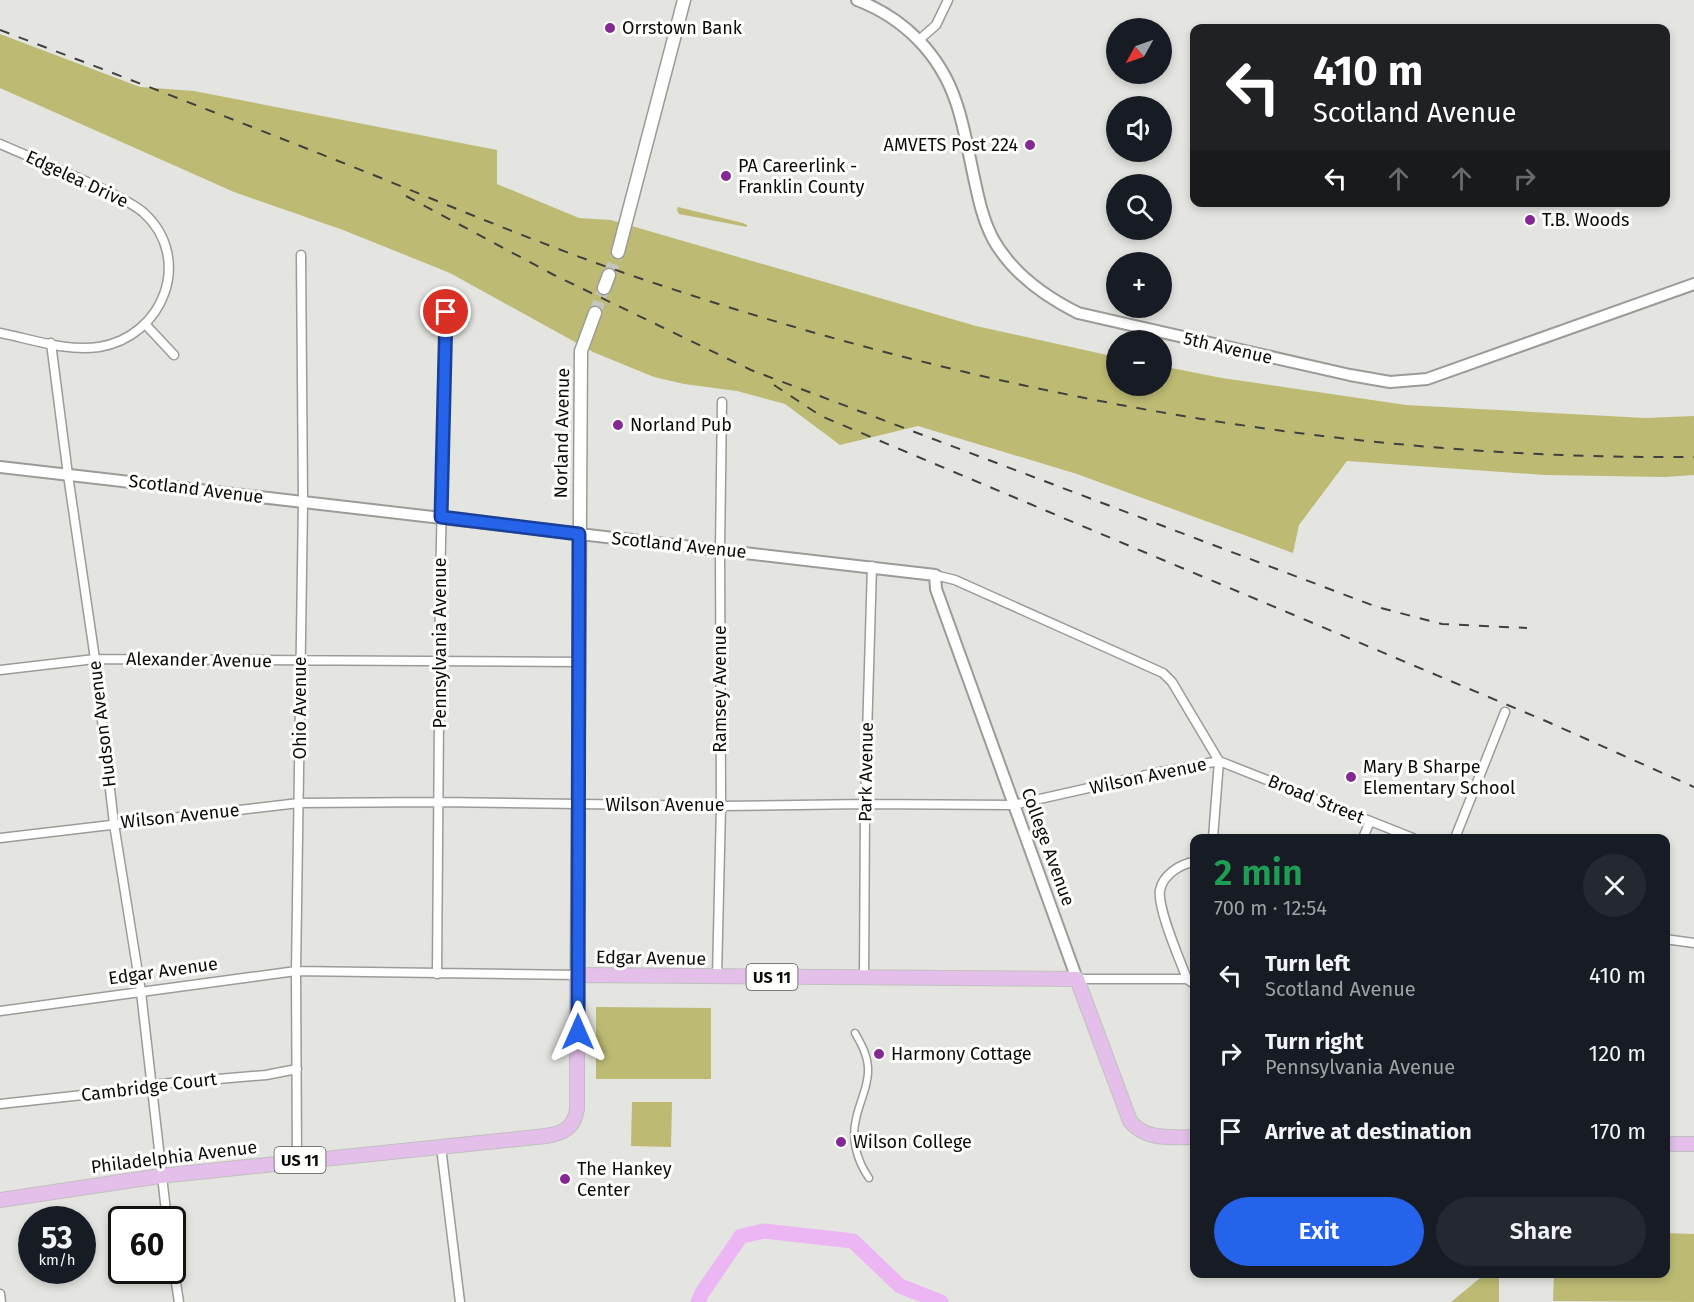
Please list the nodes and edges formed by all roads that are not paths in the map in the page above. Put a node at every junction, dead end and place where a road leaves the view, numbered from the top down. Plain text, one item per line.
1 (684, 0) edge
2 (857, 0) edge
3 (948, 0) edge
4 (919, 40) junction
5 (0, 144) edge
6 (618, 252) tunnel mouth
7 (301, 255) dead end
8 (609, 275) tunnel mouth
9 (1694, 284) edge
10 (604, 288) tunnel mouth
11 (446, 312) dead end
12 (595, 313) tunnel mouth
13 (146, 326) junction
14 (0, 333) edge
15 (51, 343) junction
16 (174, 355) dead end
17 (722, 402) dead end
18 (0, 467) edge
19 (68, 475) junction
20 (303, 502) junction
21 (441, 517) junction
22 (579, 534) junction
23 (720, 549) junction
24 (872, 566) junction
25 (935, 575) junction
26 (95, 659) junction
27 (300, 661) junction
28 (440, 661) junction
29 (580, 662) junction
30 (0, 670) edge
31 (1505, 712) dead end
32 (1219, 761) junction
33 (438, 802) junction
34 (299, 803) junction
35 (865, 804) junction
36 (579, 805) junction
37 (1013, 805) junction
38 (721, 806) junction
39 (1370, 821) junction
40 (114, 824) junction
41 (1213, 834) edge
42 (1365, 834) edge
43 (1403, 834) edge
44 (1457, 834) edge
45 (0, 838) edge
46 (1190, 863) edge
47 (1670, 940) edge
48 (1694, 943) edge
49 (296, 971) junction
50 (437, 974) junction
51 (577, 975) junction
52 (717, 977) junction
53 (864, 978) junction
54 (1077, 979) junction
55 (1190, 982) edge
56 (141, 992) junction
57 (0, 1011) edge
58 (855, 1033) dead end
59 (297, 1069) junction
60 (151, 1086) junction
61 (0, 1104) edge
62 (567, 1130) joint
63 (1190, 1137) edge
64 (1670, 1144) edge
65 (1694, 1144) edge
66 (441, 1147) junction
67 (297, 1161) junction
68 (160, 1176) junction
69 (869, 1178) dead end
70 (0, 1200) edge
71 (165, 1206) edge
72 (176, 1284) edge
73 (0, 1294) edge
74 (1, 1302) edge
75 (179, 1302) edge
76 (460, 1302) edge

1 - 6 main road
2 - 4 street, 5th Avenue
3 - 4 street
4 - 9 street, 5th Avenue
5 - 13 street, Edgelea Drive
7 - 20 street, Ohio Avenue
8 - 10 main road
11 - 21 street, Pennsylvania Avenue
12 - 22 main road, Norland Avenue
13 - 15 street, Edgelea Drive
13 - 16 street
14 - 15 street, Edgelea Drive
15 - 19 street, Hudson Avenue
17 - 23 street, Ramsey Avenue
18 - 19 street, Scotland Avenue
19 - 20 street, Scotland Avenue
19 - 26 street, Hudson Avenue
20 - 21 street, Scotland Avenue
20 - 27 street, Ohio Avenue
21 - 22 street, Scotland Avenue
21 - 28 street, Pennsylvania Avenue
22 - 23 street, Scotland Avenue
22 - 29 main road, Norland Avenue
23 - 24 street, Scotland Avenue
23 - 38 street, Ramsey Avenue
24 - 25 street, Scotland Avenue
24 - 35 street, Park Avenue
25 - 32 street, Scotland Avenue
25 - 37 street, College Avenue
26 - 27 street, Alexander Avenue
26 - 30 street, Alexander Avenue
26 - 40 street, Hudson Avenue
27 - 28 street, Alexander Avenue
27 - 34 street, Ohio Avenue
28 - 29 street, Alexander Avenue
28 - 33 street, Pennsylvania Avenue
29 - 36 main road, Norland Avenue
31 - 44 street
32 - 37 street, Wilson Avenue
32 - 39 street, Broad Street
32 - 41 street
33 - 34 street, Wilson Avenue
33 - 36 street, Wilson Avenue
33 - 50 street, Pennsylvania Avenue
34 - 40 street, Wilson Avenue
34 - 49 street, Ohio Avenue
35 - 37 street, Wilson Avenue
35 - 38 street, Wilson Avenue
35 - 53 street, Park Avenue
36 - 38 street, Wilson Avenue
36 - 51 main road, Norland Avenue
37 - 54 street, College Avenue
38 - 52 street, Ramsey Avenue
39 - 42 street
39 - 43 street, Broad Street
40 - 45 street, Wilson Avenue
40 - 56 street, Hudson Avenue
46 - 55 street
47 - 48 street
49 - 50 street, Edgar Avenue
49 - 56 street, Edgar Avenue
49 - 59 street, Ohio Avenue
50 - 51 street, Edgar Avenue
51 - 52 main road, Edgar Avenue / US 11
51 - 62 main road, Norland Avenue / US 11
52 - 53 main road, Edgar Avenue / US 11
53 - 54 main road, Edgar Avenue / US 11
54 - 55 street, Edgar Avenue
54 - 63 main road, College Avenue
56 - 57 street, Edgar Avenue
56 - 60 street, Hudson Avenue
58 - 69 street
59 - 60 street, Cambridge Court
59 - 67 street, Ohio Avenue
60 - 61 street, Cambridge Court
60 - 68 street, Hudson Avenue
62 - 66 main road, Philadelphia Avenue / US 11
64 - 65 main road
66 - 67 main road, Philadelphia Avenue / US 11
66 - 76 street
67 - 68 main road, Philadelphia Avenue / US 11
68 - 70 main road, Philadelphia Avenue / US 11
68 - 71 street, Hudson Avenue
72 - 75 street
73 - 74 street

